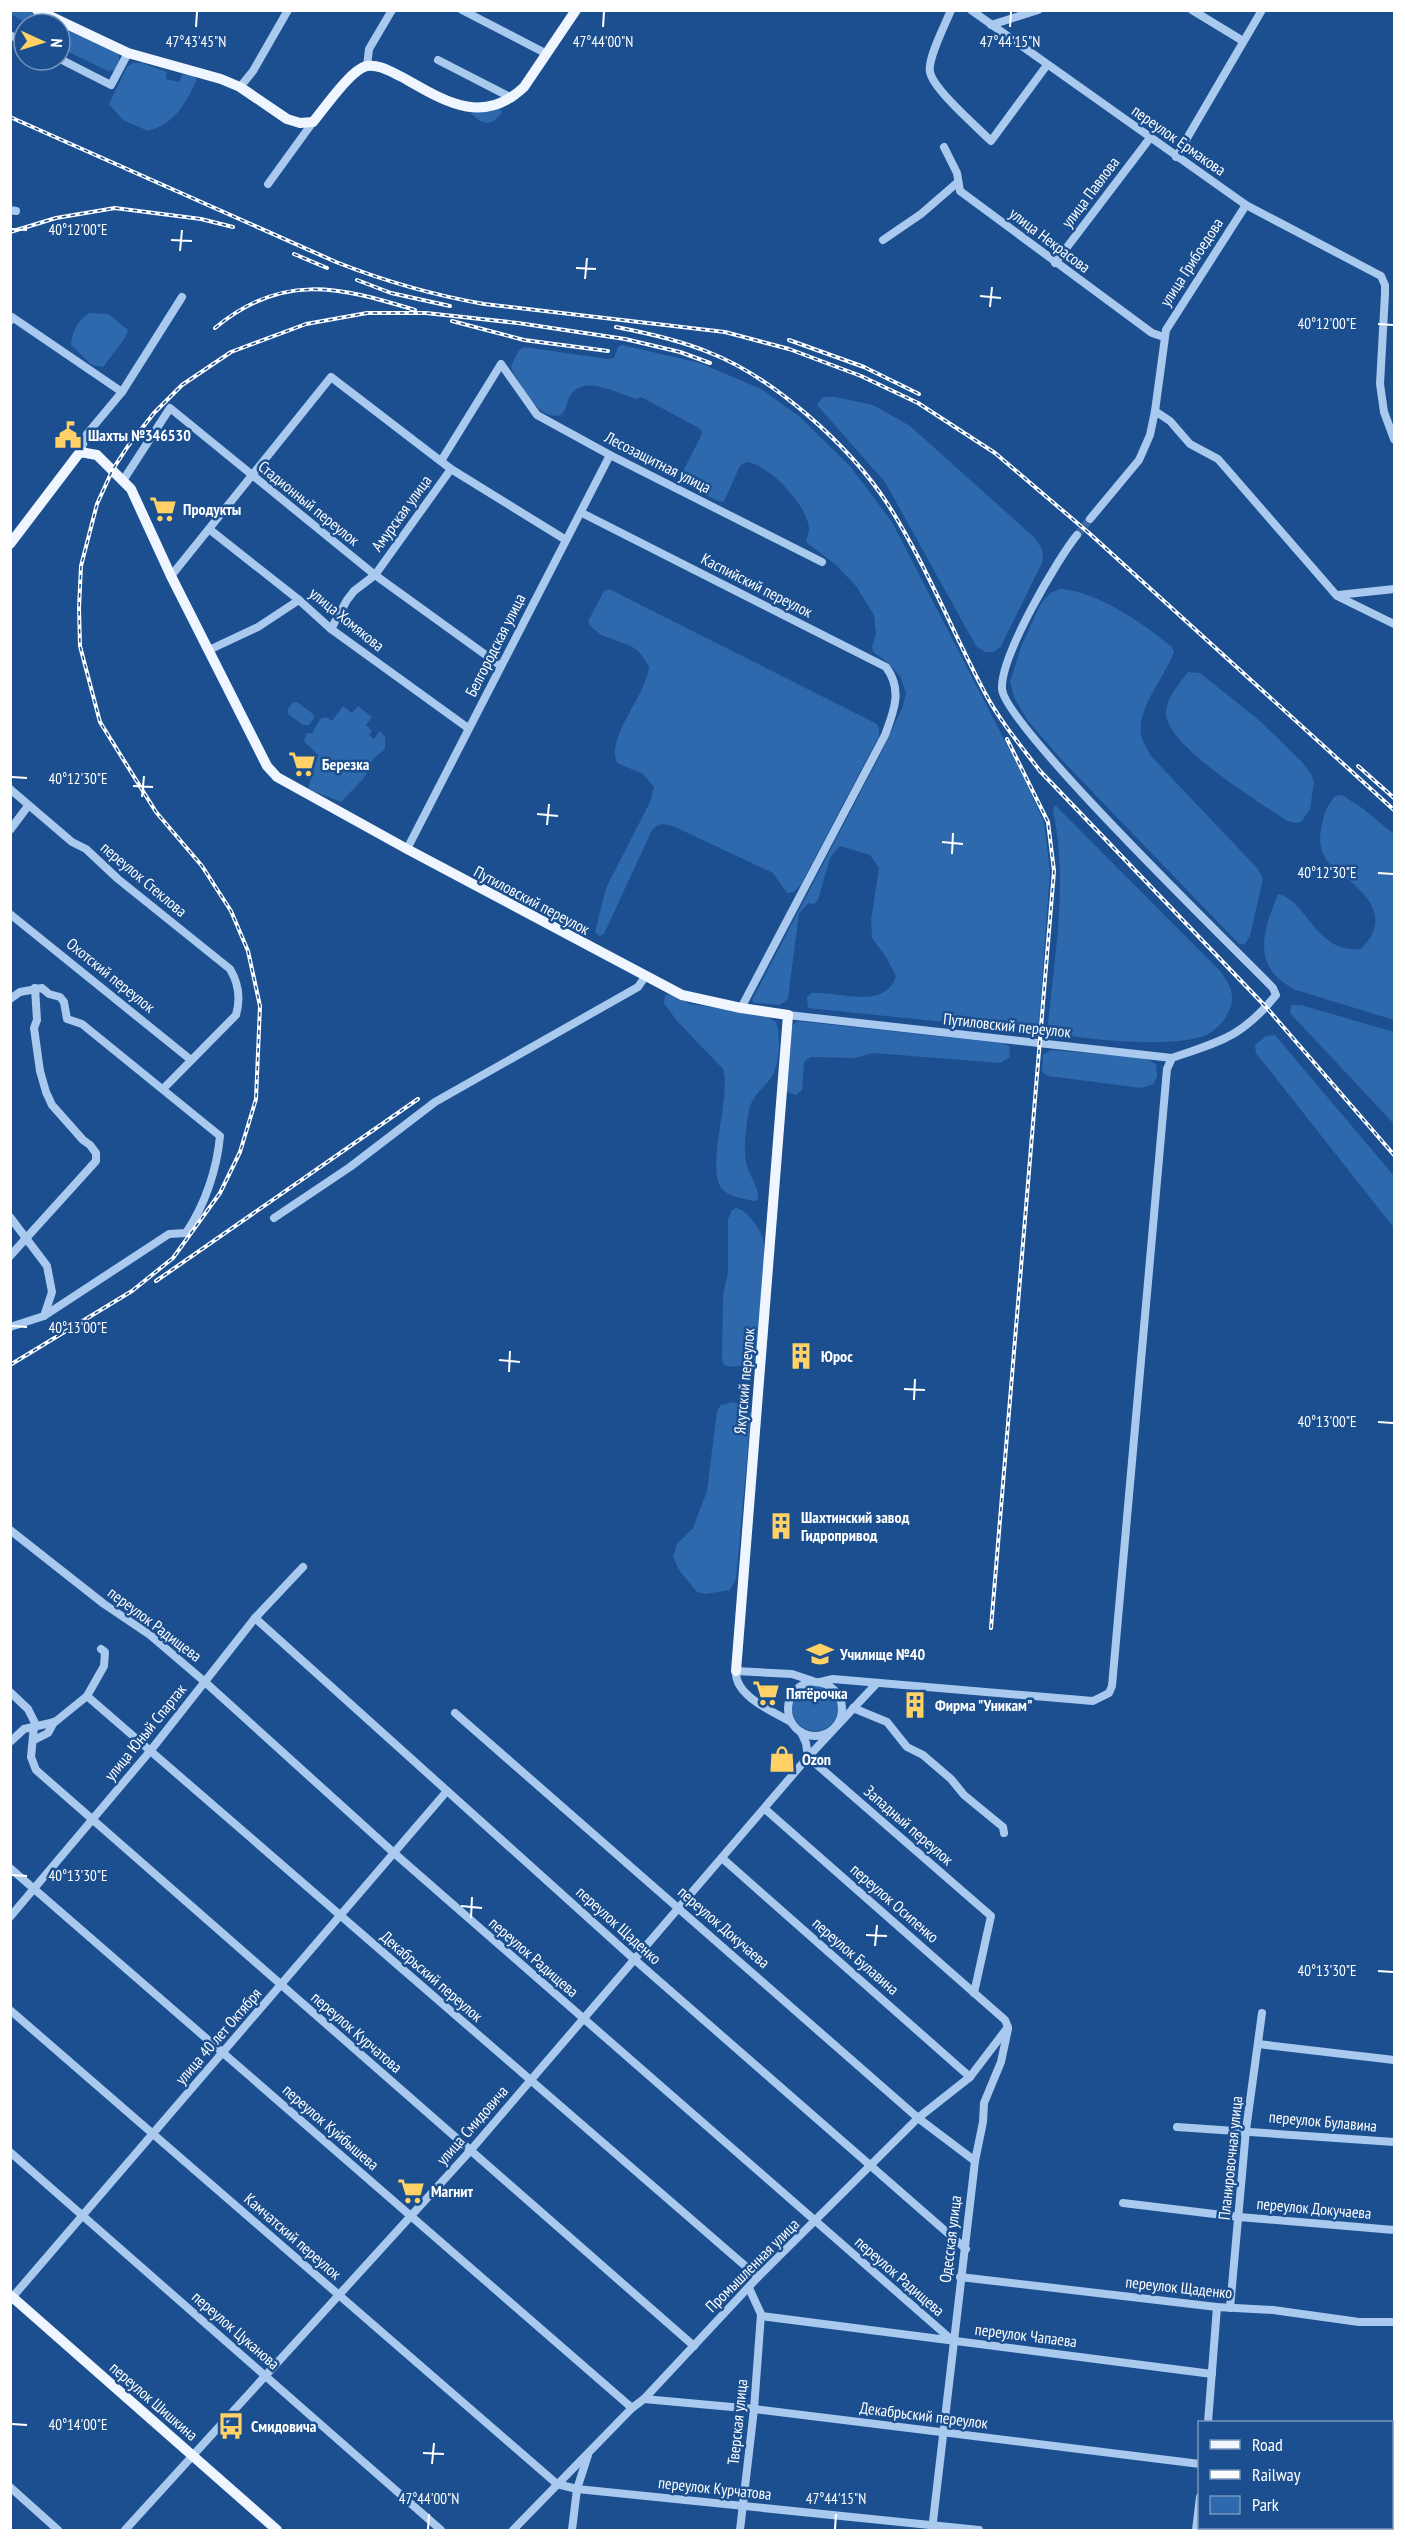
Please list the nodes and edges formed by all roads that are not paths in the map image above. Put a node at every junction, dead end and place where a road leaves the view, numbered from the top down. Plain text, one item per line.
1 (36, 10) edge
2 (288, 10) edge
3 (392, 10) edge
4 (462, 10) edge
5 (576, 10) edge
6 (951, 10) edge
7 (971, 10) edge
8 (1038, 10) edge
9 (1192, 10) edge
10 (1262, 10) edge
11 (991, 25) junction
12 (1243, 41) junction
13 (128, 53) junction
14 (547, 54) junction
15 (438, 60) dead end
16 (72, 65) edge
17 (1047, 65) junction
18 (368, 66) junction
19 (240, 87) junction
20 (512, 98) junction
21 (313, 123) junction
22 (1150, 138) junction
23 (944, 147) dead end
24 (1176, 157) junction
25 (958, 182) junction
26 (268, 184) dead end
27 (1246, 205) junction
28 (883, 240) dead end
29 (1055, 263) junction
30 (182, 297) dead end
31 (11, 319) edge
32 (1164, 337) junction
33 (501, 364) joint
34 (122, 392) junction
35 (1155, 411) junction
36 (1395, 439) edge
37 (80, 452) junction
38 (610, 455) junction
39 (441, 461) junction
40 (451, 469) junction
41 (252, 477) junction
42 (124, 479) junction
43 (582, 513) junction
44 (1090, 519) tunnel mouth
45 (209, 529) junction
46 (1077, 535) tunnel mouth
47 (566, 540) junction
48 (10, 544) edge
49 (822, 562) dead end
50 (375, 575) junction
51 (171, 576) junction
52 (1395, 589) edge
53 (1337, 596) junction
54 (299, 600) junction
55 (1395, 624) edge
56 (331, 629) junction
57 (209, 650) junction
58 (501, 666) junction
59 (468, 728) junction
60 (10, 789) edge
61 (28, 806) junction
62 (10, 830) edge
63 (407, 849) junction
64 (10, 914) edge
65 (645, 977) junction
66 (36, 988) junction
67 (10, 999) edge
68 (741, 1008) junction
69 (788, 1015) junction
70 (1172, 1058) junction
71 (191, 1060) junction
72 (163, 1089) junction
73 (10, 1217) edge
74 (274, 1218) dead end
75 (27, 1238) junction
76 (10, 1256) edge
77 (44, 1316) junction
78 (10, 1327) edge
79 (10, 1530) edge
80 (303, 1567) dead end
81 (255, 1618) junction
82 (101, 1649) dead end
83 (736, 1671) junction
84 (205, 1682) junction
85 (817, 1682) junction
86 (878, 1683) junction
87 (10, 1692) edge
88 (87, 1696) junction
89 (853, 1708) junction
90 (455, 1713) dead end
91 (54, 1722) junction
92 (791, 1722) junction
93 (35, 1725) junction
94 (837, 1725) junction
95 (800, 1731) junction
96 (34, 1740) junction
97 (10, 1742) edge
98 (151, 1750) junction
99 (808, 1758) junction
100 (447, 1791) junction
101 (765, 1809) junction
102 (93, 1819) junction
103 (1004, 1833) dead end
104 (394, 1853) junction
105 (722, 1858) junction
106 (10, 1868) edge
107 (34, 1889) junction
108 (679, 1908) junction
109 (340, 1916) junction
110 (10, 1917) edge
111 (635, 1960) junction
112 (280, 1985) junction
113 (974, 1993) junction
114 (10, 2010) edge
115 (1262, 2013) dead end
116 (583, 2019) junction
117 (1007, 2024) junction
118 (1258, 2044) junction
119 (223, 2053) junction
120 (1395, 2060) edge
121 (970, 2077) junction
122 (530, 2081) junction
123 (918, 2118) junction
124 (1177, 2127) dead end
125 (1246, 2130) junction
126 (152, 2135) junction
127 (1395, 2142) edge
128 (470, 2151) junction
129 (10, 2152) edge
130 (975, 2161) junction
131 (871, 2166) junction
132 (1123, 2203) dead end
133 (83, 2216) junction
134 (412, 2216) junction
135 (1239, 2217) junction
136 (815, 2223) junction
137 (1395, 2230) edge
138 (966, 2249) junction
139 (758, 2277) junction
140 (960, 2277) junction
141 (749, 2288) junction
142 (11, 2297) edge
143 (340, 2297) junction
144 (1217, 2307) junction
145 (1230, 2307) junction
146 (761, 2316) junction
147 (1395, 2322) edge
148 (953, 2341) junction
149 (694, 2346) junction
150 (1212, 2374) junction
151 (266, 2377) junction
152 (644, 2399) junction
153 (633, 2408) junction
154 (754, 2409) junction
155 (1208, 2421) edge
156 (943, 2432) junction
157 (588, 2454) junction
158 (193, 2456) junction
159 (1198, 2464) edge
160 (557, 2484) junction
161 (10, 2487) edge
162 (577, 2489) junction
163 (743, 2506) junction
164 (1198, 2514) edge
165 (932, 2528) edge
166 (58, 2530) edge
167 (125, 2530) edge
168 (277, 2530) edge
169 (441, 2530) edge
170 (513, 2530) edge
171 (572, 2530) edge
172 (740, 2530) edge
173 (979, 2530) edge
174 (1196, 2530) edge

1 - 13 main road
2 - 19 street
3 - 18 street
4 - 14 street
5 - 14 main road
6 - 17 street
7 - 11 street, переулок Ермакова
8 - 11 street
9 - 12 street
10 - 12 street
11 - 17 street, переулок Ермакова
12 - 24 street
13 - 16 street
13 - 19 main road
14 - 20 main road
15 - 20 street
17 - 22 street, переулок Ермакова
18 - 20 main road
18 - 21 main road
19 - 21 main road
21 - 26 street
22 - 24 street, переулок Ермакова
22 - 29 street, улица Павлова
23 - 25 street, улица Некрасова
24 - 27 street, переулок Ермакова
25 - 28 street
25 - 29 street, улица Некрасова
27 - 32 street, улица Грибоедова
27 - 36 street, переулок Ермакова
29 - 32 street, улица Некрасова
30 - 34 street
31 - 34 street
32 - 35 street
33 - 38 street, Лесозащитная улица
33 - 39 street, Амурская улица
34 - 37 street
35 - 44 street
35 - 53 street
37 - 42 main road, Путиловский переулок
37 - 48 main road
38 - 43 street, Белгородская улица
38 - 49 street, Лесозащитная улица
39 - 40 street
39 - 41 street
40 - 47 street
40 - 50 street, Амурская улица
41 - 42 street, Стадионный переулок
41 - 45 street
41 - 50 street, Стадионный переулок
42 - 51 main road, Путиловский переулок
43 - 47 street, Белгородская улица
43 - 68 street, Каспийский переулок
45 - 51 street
45 - 54 street, улица Хомякова
46 - 70 street
47 - 58 street, Белгородская улица
50 - 56 street, Амурская улица
50 - 58 street, Стадионный переулок
51 - 57 main road, Путиловский переулок
52 - 53 street
53 - 55 street
54 - 56 street, улица Хомякова
54 - 57 street
56 - 59 street, улица Хомякова
57 - 63 main road, Путиловский переулок
58 - 59 street, Белгородская улица
59 - 63 street, Белгородская улица
60 - 61 street, переулок Стеклова
61 - 62 street
61 - 71 street, переулок Стеклова
63 - 65 main road, Путиловский переулок
64 - 71 street, Охотский переулок
65 - 68 main road, Путиловский переулок
65 - 74 street
66 - 67 street
66 - 72 street
66 - 75 street
68 - 69 main road, Путиловский переулок
69 - 70 street, Путиловский переулок
69 - 83 main road, Якутский переулок
70 - 86 street
71 - 72 street
72 - 77 street
73 - 75 street
75 - 76 street
75 - 77 street
77 - 78 street
79 - 84 street, переулок Радищева
80 - 81 street, улица Юный Спартак
81 - 84 street, улица Юный Спартак
81 - 100 street, переулок Щаденко
82 - 88 street
83 - 85 street
83 - 92 street
84 - 98 street, улица Юный Спартак
84 - 104 street, переулок Радищева
85 - 86 street
85 - 92 street
85 - 94 street
86 - 89 street, улица Смидовича
87 - 93 street
88 - 91 street
88 - 98 street, Декабрьский переулок
89 - 94 street, улица Смидовича
89 - 103 street
90 - 108 street, переулок Докучаева
91 - 93 street
91 - 96 street
92 - 95 street
93 - 96 street, переулок Курчатова
93 - 97 street
94 - 95 street
94 - 99 street, улица Смидовича
95 - 99 street
96 - 102 street, переулок Курчатова
98 - 102 street, улица Юный Спартак
98 - 109 street, Декабрьский переулок
99 - 101 street, улица Смидовича
99 - 113 street, Западный переулок
100 - 104 street, улица 40 лет Октября
100 - 111 street, переулок Щаденко
101 - 105 street, улица Смидовича
101 - 113 street, переулок Осипенко
102 - 107 street, улица Юный Спартак
102 - 112 street, переулок Курчатова
104 - 109 street, улица 40 лет Октября
104 - 116 street, переулок Радищева
105 - 108 street, улица Смидовича
105 - 121 street, переулок Булавина
106 - 107 street, переулок Куйбышева
107 - 110 street, улица Юный Спартак
107 - 119 street, переулок Куйбышева
108 - 111 street, улица Смидовича
108 - 123 street, переулок Докучаева
109 - 112 street, улица 40 лет Октября
109 - 122 street, Декабрьский переулок
111 - 116 street, улица Смидовича
111 - 131 street, переулок Щаденко
112 - 119 street, улица 40 лет Октября
112 - 128 street, переулок Курчатова
113 - 117 street, переулок Осипенко
114 - 126 street, Камчатский переулок
115 - 118 street, Планировочная улица
116 - 122 street, улица Смидовича
116 - 136 street, переулок Радищева
117 - 121 street, Промышленная улица
117 - 130 street, Одесская улица
118 - 120 street
118 - 125 street, Планировочная улица
119 - 126 street, улица 40 лет Октября
119 - 134 street, переулок Куйбышева
121 - 123 street, Промышленная улица
122 - 128 street, улица Смидовича
122 - 139 street, Декабрьский переулок
123 - 130 street, переулок Докучаева
123 - 131 street, Промышленная улица
124 - 125 street, переулок Булавина
125 - 127 street, переулок Булавина
125 - 135 street, Планировочная улица
126 - 133 street, улица 40 лет Октября
126 - 143 street, Камчатский переулок
128 - 134 street, улица Смидовича
128 - 149 street, переулок Курчатова
129 - 133 street, переулок Цуканова
130 - 138 street, Одесская улица
131 - 136 street, Промышленная улица
131 - 138 street, переулок Щаденко
132 - 135 street, переулок Докучаева
133 - 142 street, улица 40 лет Октября
133 - 151 street, переулок Цуканова
134 - 143 street, улица Смидовича
134 - 153 street, переулок Куйбышева
135 - 137 street, переулок Докучаева
135 - 145 street, Планировочная улица
136 - 139 street, Промышленная улица
136 - 148 street, переулок Радищева
138 - 140 street, Одесская улица
139 - 141 street, Промышленная улица
140 - 144 street, переулок Щаденко
140 - 148 street, Одесская улица
141 - 146 street
141 - 149 street, Промышленная улица
142 - 158 main road, переулок Шишкина
143 - 151 street, улица Смидовича
143 - 160 street, Камчатский переулок
144 - 145 street, переулок Щаденко
144 - 150 street
145 - 147 street, переулок Щаденко
146 - 148 street, переулок Чапаева
146 - 154 street, Тверская улица
148 - 150 street, переулок Чапаева
148 - 156 street, Одесская улица
149 - 152 street, Промышленная улица
150 - 155 street
151 - 158 street, улица Смидовича
151 - 169 street, переулок Цуканова
152 - 153 street, Промышленная улица
152 - 154 street, Декабрьский переулок
153 - 157 street, Промышленная улица
154 - 156 street, Декабрьский переулок
154 - 163 street, Тверская улица
156 - 159 street, Декабрьский переулок
156 - 165 street, Одесская улица
157 - 160 street, Промышленная улица
157 - 162 street
158 - 167 street, улица Смидовича
158 - 168 main road, переулок Шишкина
160 - 162 street, переулок Курчатова
160 - 170 street, Промышленная улица
161 - 166 street
162 - 163 street, переулок Курчатова
162 - 171 street
163 - 165 street, переулок Курчатова
163 - 172 street, Тверская улица
164 - 174 street
165 - 173 street, переулок Курчатова

